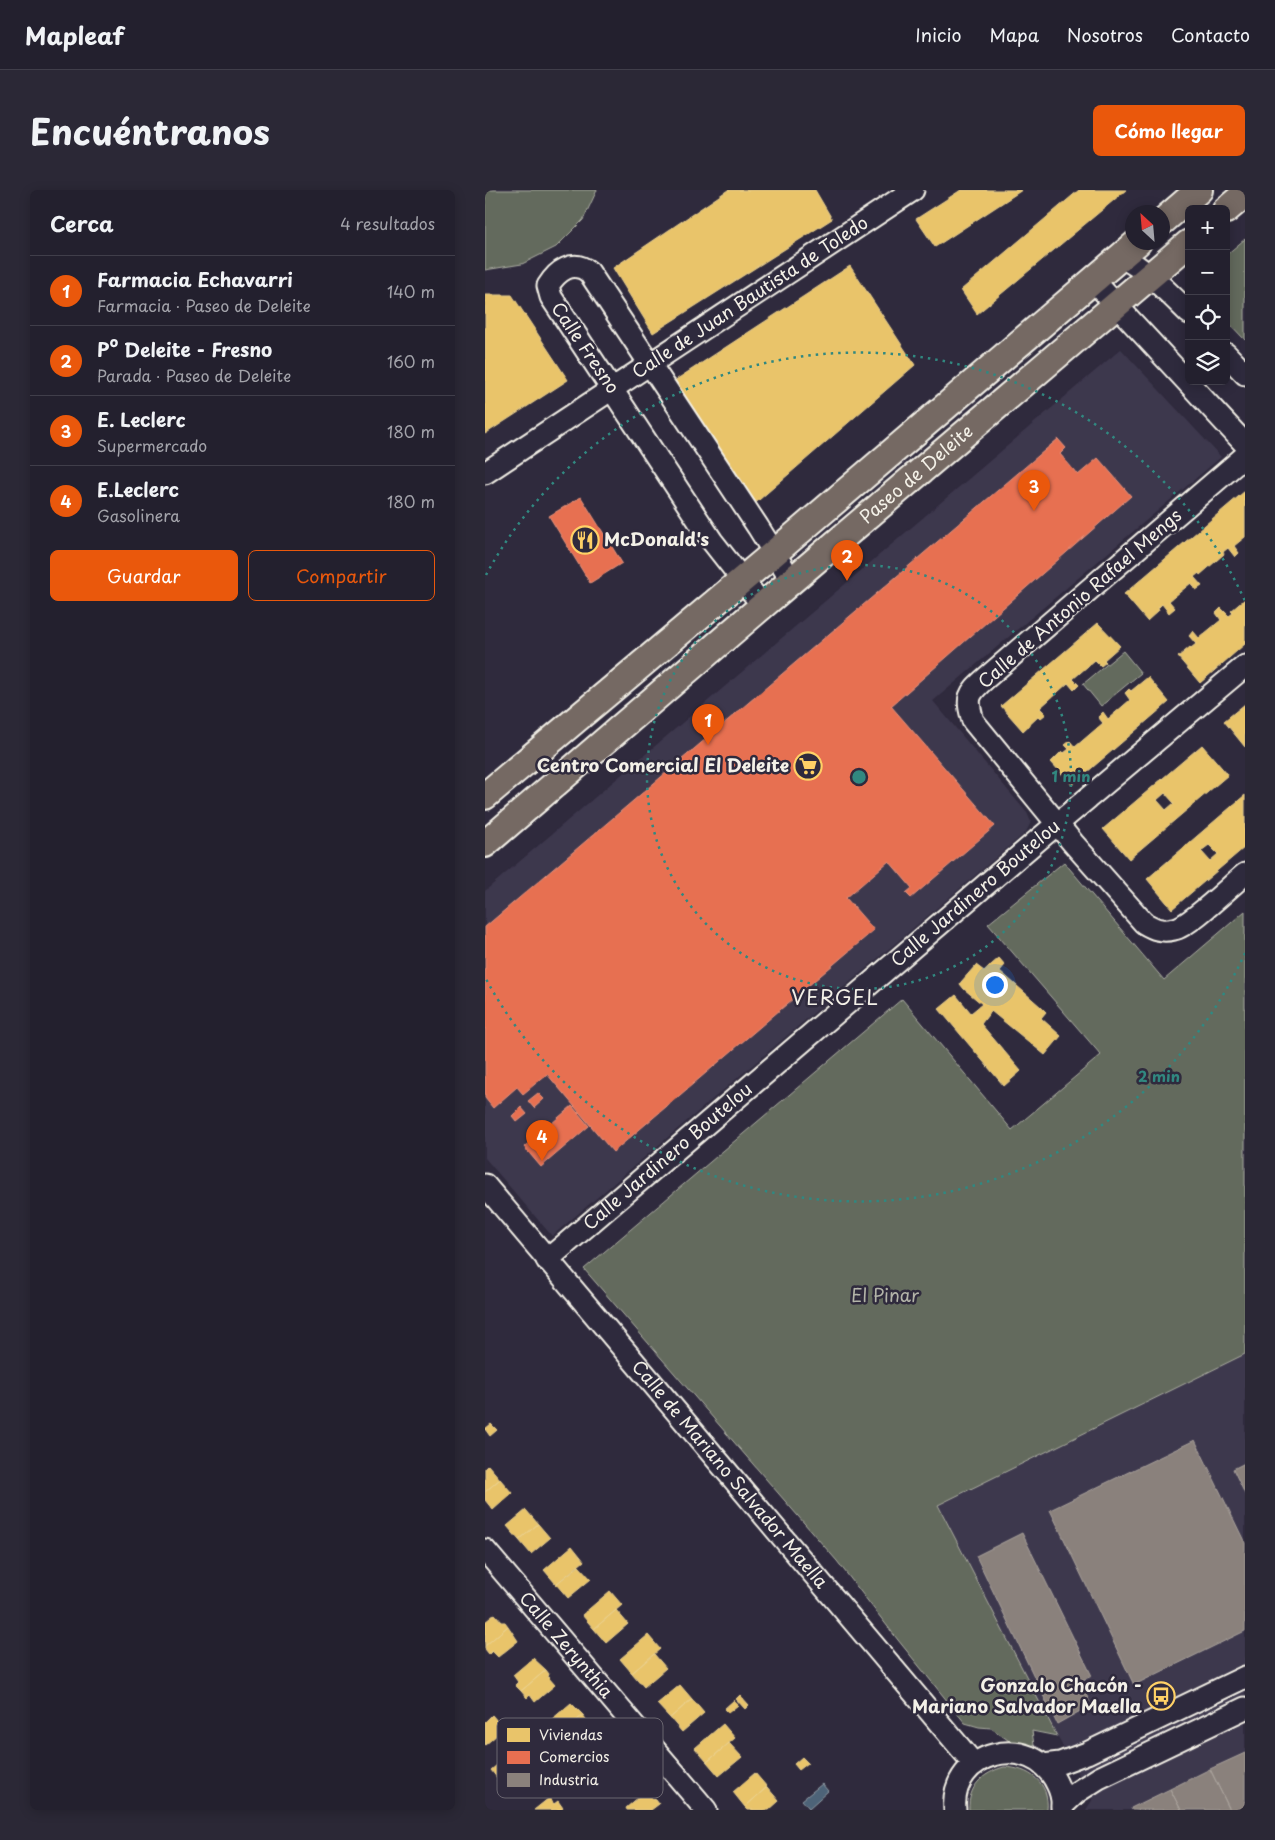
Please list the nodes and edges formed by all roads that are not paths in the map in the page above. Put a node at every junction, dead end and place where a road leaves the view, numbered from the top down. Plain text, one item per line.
1 (913, 190) edge
2 (1199, 190) edge
3 (1245, 194) edge
4 (1230, 207) edge
5 (1170, 216) edge
6 (1185, 246) edge
7 (1130, 250) edge
8 (1149, 277) junction
9 (1094, 281) junction
10 (1116, 304) junction
11 (1185, 309) edge
12 (1230, 358) edge
13 (650, 363) junction
14 (1245, 374) edge
15 (612, 388) junction
16 (1245, 444) edge
17 (1245, 456) edge
18 (485, 472) edge
19 (773, 554) junction
20 (741, 580) junction
21 (789, 583) junction
22 (767, 602) junction
23 (1245, 666) edge
24 (485, 796) edge
25 (1058, 824) junction
26 (485, 844) edge
27 (1245, 874) edge
28 (485, 1185) edge
29 (547, 1260) junction
30 (485, 1550) edge
31 (1245, 1677) edge
32 (1245, 1708) edge
33 (628, 1718) edge
34 (663, 1759) edge
35 (974, 1764) junction
36 (1043, 1764) junction
37 (1062, 1808) edge
38 (706, 1810) edge
39 (955, 1810) edge

1 - 13 street, Calle de Juan Bautista de Toledo
2 - 5 main road
3 - 4 main road
6 - 8 main road, Paseo de Deleite
7 - 8 street
7 - 9 main road, Paseo de Deleite
8 - 10 main road, Paseo de Deleite
8 - 11 street
9 - 10 street
9 - 19 main road, Paseo de Deleite
10 - 16 street
10 - 21 main road, Paseo de Deleite
12 - 14 street
13 - 15 street, Calle de Juan Bautista de Toledo
13 - 15 street, Calle Fresno
13 - 19 street, Calle Fresno
15 - 18 street, Calle de Juan Bautista de Toledo
15 - 20 street, Calle Fresno
17 - 25 street, Calle de Antonio Rafael Mengs
19 - 20 main road, Paseo de Deleite
19 - 21 street, Calle Fresno
20 - 22 street, Calle Fresno
20 - 24 main road, Paseo de Deleite
21 - 22 main road, Paseo de Deleite
22 - 26 main road, Paseo de Deleite
23 - 25 street, Calle Jardinero Boutelou
25 - 27 street, Calle de Antonio Rafael Mengs
25 - 29 street, Calle Jardinero Boutelou
28 - 29 street, Calle de Mariano Salvador Maella
29 - 35 street, Calle de Mariano Salvador Maella
30 - 33 street, Calle Zerynthia
31 - 36 street
32 - 37 street
34 - 38 street, Calle Zerynthia
35 - 36 street
35 - 39 street
36 - 37 street

